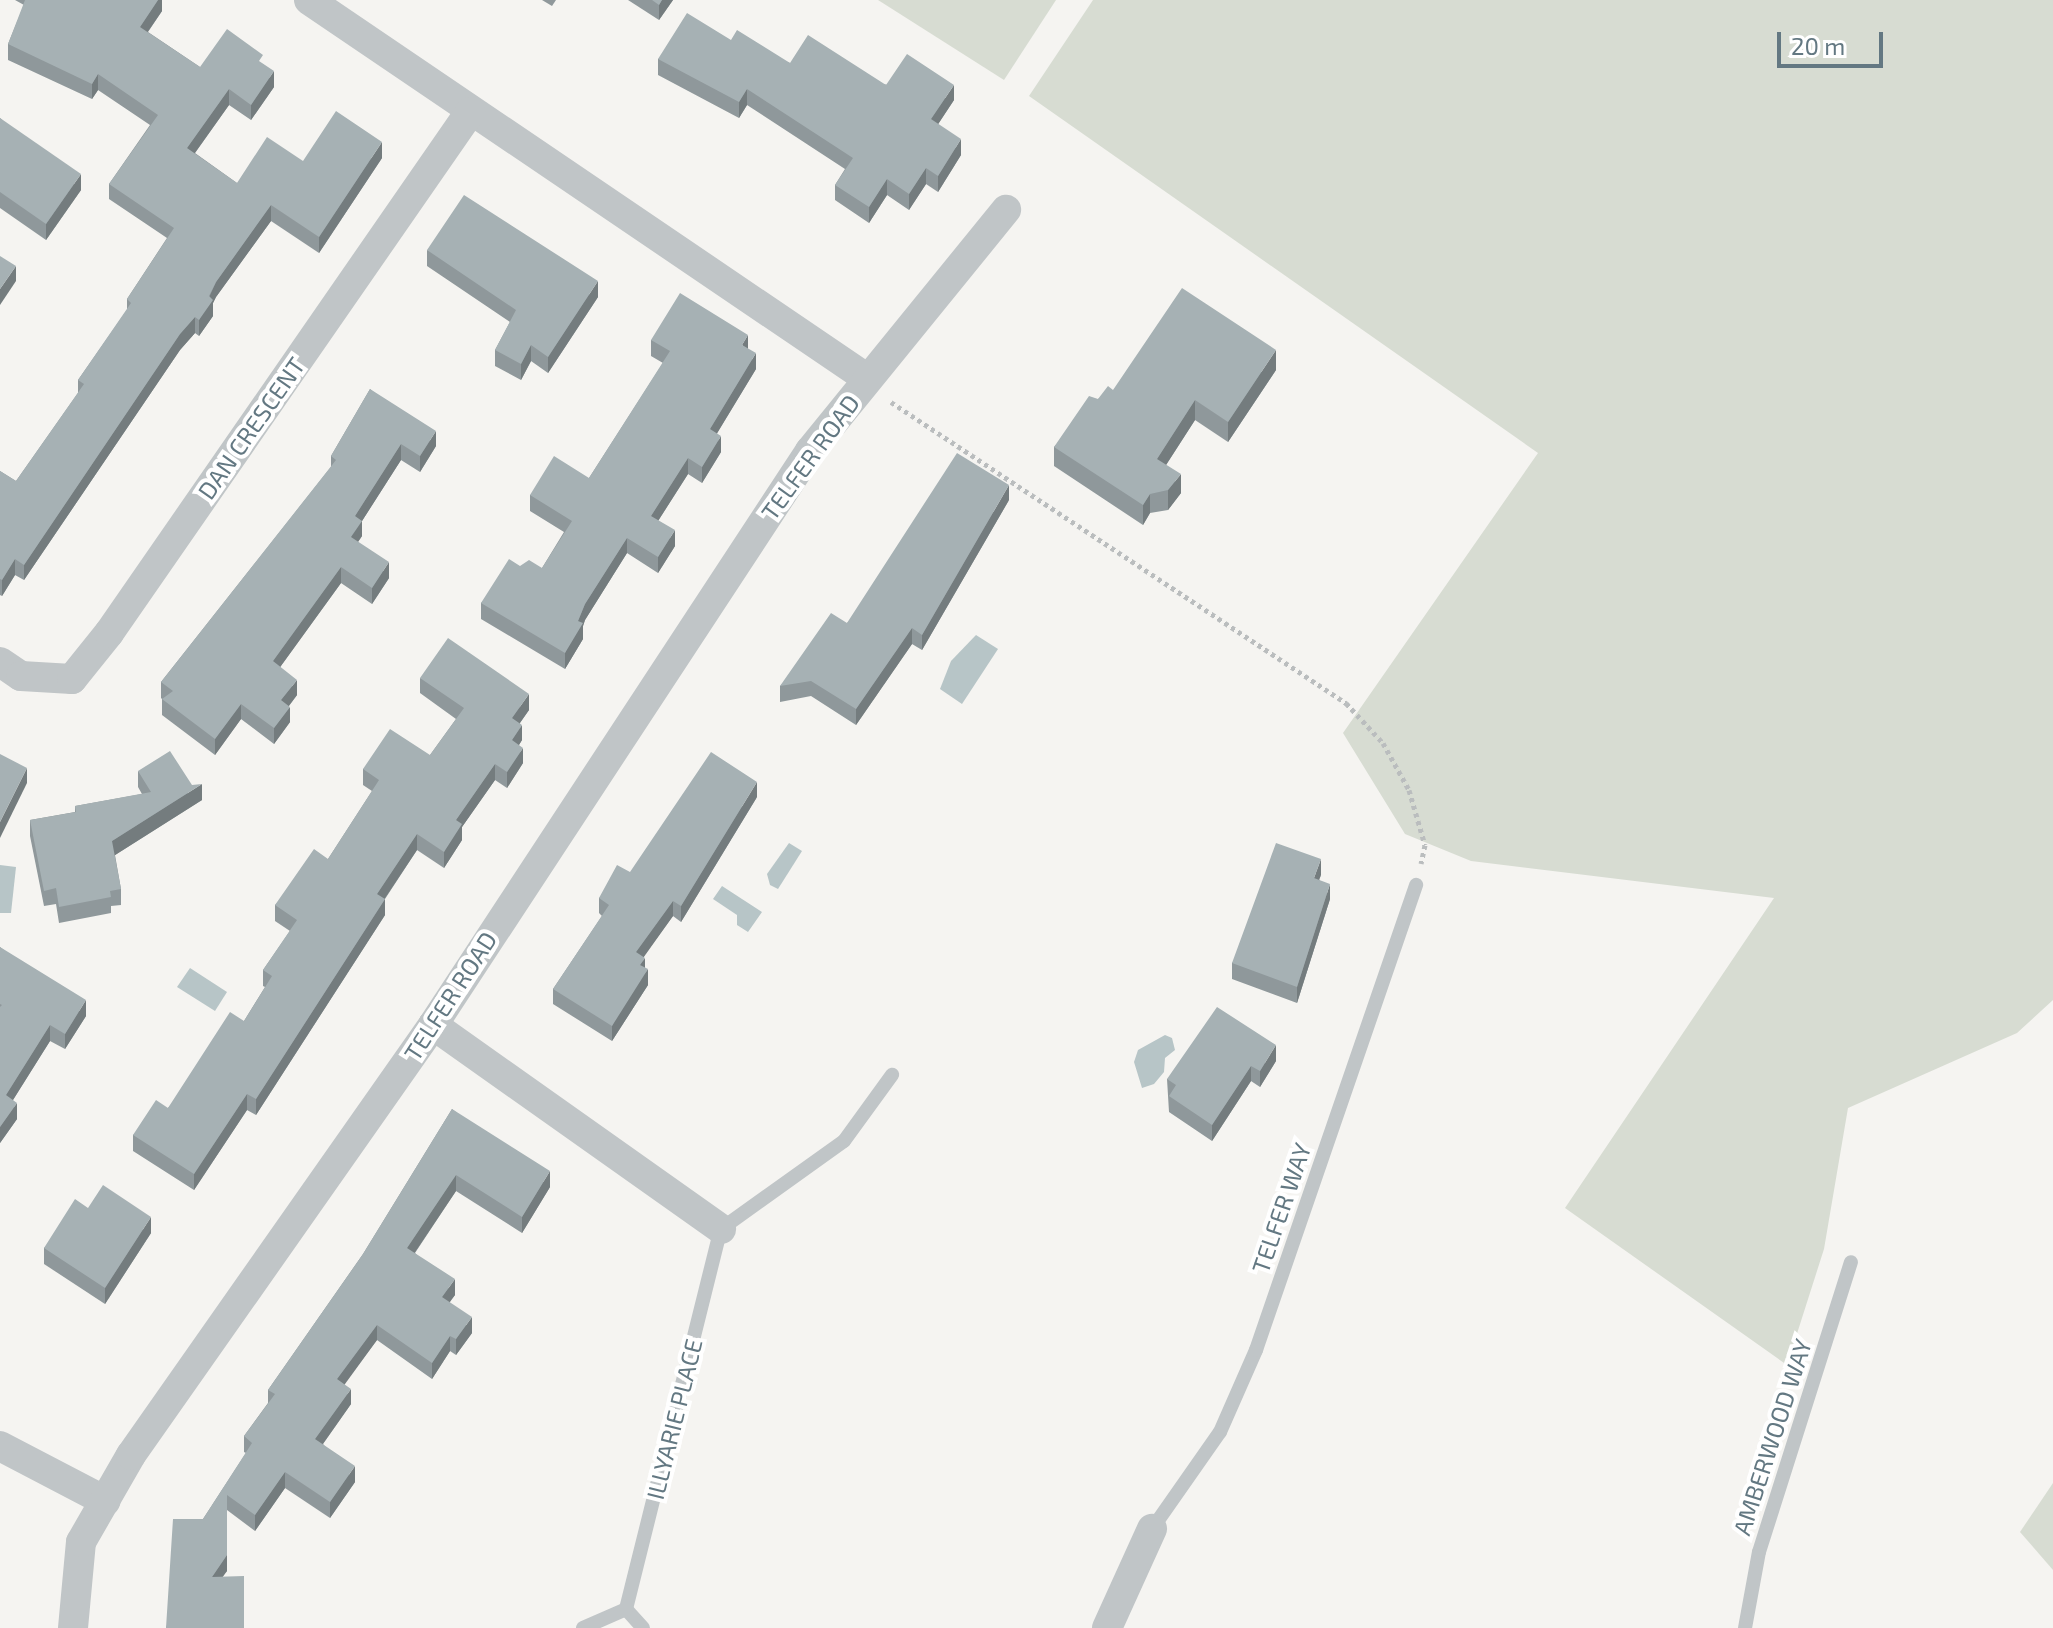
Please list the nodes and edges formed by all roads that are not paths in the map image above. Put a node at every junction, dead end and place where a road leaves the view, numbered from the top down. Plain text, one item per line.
1 (309, 0) edge
2 (470, 112) junction
3 (1006, 210) dead end
4 (868, 379) junction
5 (0, 662) edge
6 (1416, 885) road end
7 (433, 1025) junction
8 (892, 1075) dead end
9 (721, 1229) junction
10 (1851, 1262) dead end
11 (0, 1446) edge
12 (105, 1501) junction
13 (1152, 1529) joint
14 (626, 1609) junction
15 (73, 1628) edge
16 (583, 1628) edge
17 (643, 1628) edge
18 (1107, 1628) edge
19 (1745, 1628) edge

1 - 2 street, TELFER ROAD
2 - 4 street, TELFER ROAD
2 - 5 street, DAN CRESCENT
3 - 4 street, TELFER ROAD
4 - 7 street, TELFER ROAD
6 - 13 lane, TELFER WAY
7 - 9 street
7 - 12 street, TELFER ROAD
8 - 9 lane
9 - 14 lane, ILLYARIE PLACE
10 - 19 lane, AMBERWOOD WAY
11 - 12 street
12 - 15 street, TELFER ROAD
13 - 18 street
14 - 16 lane
14 - 17 lane

